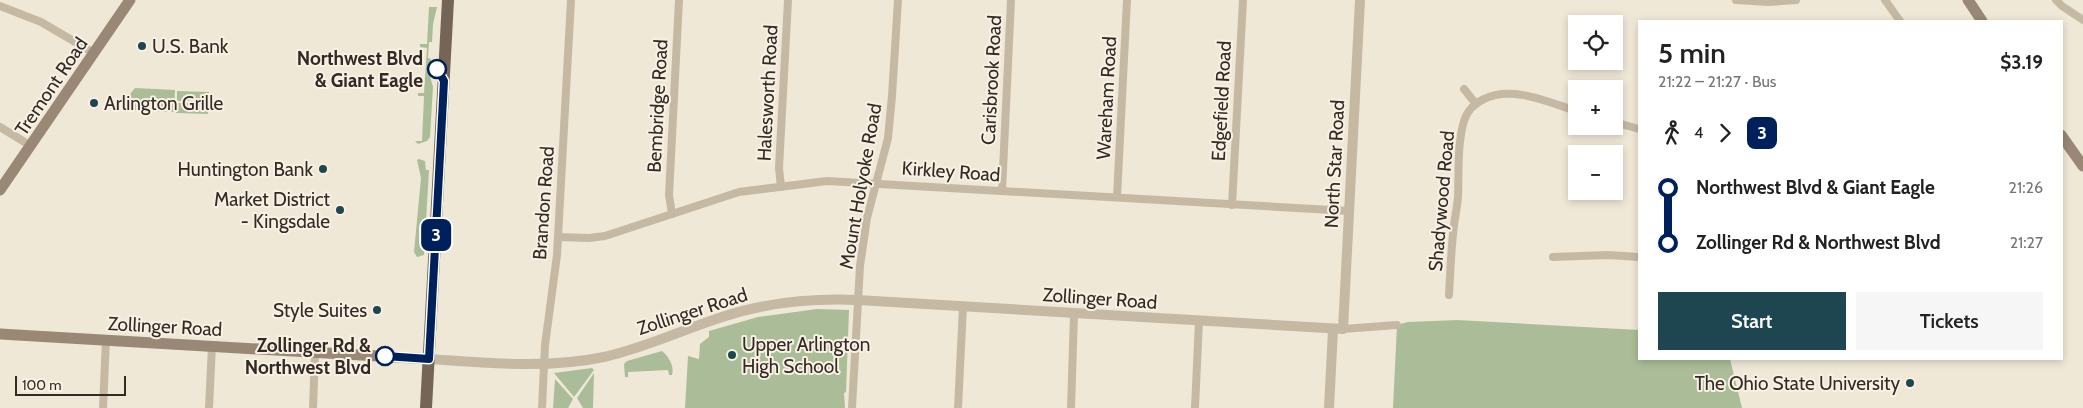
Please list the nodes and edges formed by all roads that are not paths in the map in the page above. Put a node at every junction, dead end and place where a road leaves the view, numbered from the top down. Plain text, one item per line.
1 (130, 0) edge
2 (448, 0) edge
3 (571, 0) edge
4 (679, 0) edge
5 (788, 0) edge
6 (898, 0) edge
7 (1012, 0) edge
8 (1127, 0) edge
9 (1243, 0) edge
10 (1360, 0) edge
11 (1736, 0) edge
12 (1796, 0) edge
13 (1885, 0) edge
14 (1968, 0) edge
15 (2056, 0) edge
16 (0, 6) edge
17 (1899, 20) edge
18 (1981, 20) edge
19 (2083, 20) edge
20 (94, 53) junction
21 (1464, 89) dead end
22 (1476, 104) junction
23 (1568, 108) edge
24 (1623, 125) edge
25 (0, 126) edge
26 (1638, 129) edge
27 (2063, 138) edge
28 (31, 146) junction
29 (2083, 166) edge
30 (877, 182) junction
31 (781, 187) junction
32 (0, 190) edge
33 (1002, 191) junction
34 (1117, 197) junction
35 (1232, 204) junction
36 (1349, 212) junction
37 (672, 214) junction
38 (558, 237) junction
39 (1553, 257) dead end
40 (1638, 257) edge
41 (1449, 295) dead end
42 (858, 300) junction
43 (963, 307) junction
44 (1074, 314) junction
45 (1199, 321) junction
46 (1397, 325) dead end
47 (1338, 330) junction
48 (0, 334) edge
49 (106, 340) junction
50 (0, 341) edge
51 (212, 346) junction
52 (315, 352) junction
53 (429, 359) junction
54 (544, 364) junction
55 (103, 408) edge
56 (209, 408) edge
57 (312, 408) edge
58 (426, 408) edge
59 (542, 408) edge
60 (852, 408) edge
61 (958, 408) edge
62 (1071, 408) edge
63 (1195, 408) edge
64 (1329, 408) edge

1 - 20 main road, Tremont Road
2 - 53 main road
3 - 38 street, Brandon Road
4 - 37 street, Bembridge Road
5 - 31 street, Halesworth Road
6 - 30 street, Mount Holyoke Road
7 - 33 street, Carisbrook Road
8 - 34 street, Wareham Road
9 - 35 street, Edgefield Road
10 - 36 street, North Star Road
11 - 12 street
13 - 17 street
14 - 18 main road
15 - 19 street
16 - 20 street
20 - 28 main road, Tremont Road
21 - 22 street
22 - 23 street
22 - 41 street, Shadywood Road
24 - 26 street
25 - 28 street
27 - 29 main road
28 - 32 main road, Tremont Road
30 - 31 street, Kirkley Road
30 - 33 street, Kirkley Road
30 - 42 street, Mount Holyoke Road
31 - 37 street, Kirkley Road
33 - 34 street, Kirkley Road
34 - 35 street, Kirkley Road
35 - 36 street, Kirkley Road
36 - 47 street, North Star Road
37 - 38 street, Kirkley Road
38 - 54 street, Brandon Road
39 - 40 street
42 - 43 street, Zollinger Road
42 - 54 street, Zollinger Road
42 - 60 street, Mount Holyoke Road
43 - 44 street, Zollinger Road
43 - 61 street
44 - 45 street, Zollinger Road
44 - 62 street
45 - 47 street, Zollinger Road
45 - 63 street
46 - 47 street, Zollinger Road
47 - 64 street, North Star Road
48 - 49 main road, Zollinger Road
48 - 50 street
49 - 51 main road, Zollinger Road
49 - 55 street
51 - 52 main road, Zollinger Road
51 - 56 street
52 - 53 main road, Zollinger Road
52 - 57 street
53 - 54 street, Zollinger Road
53 - 58 main road
54 - 59 street, Brandon Road

